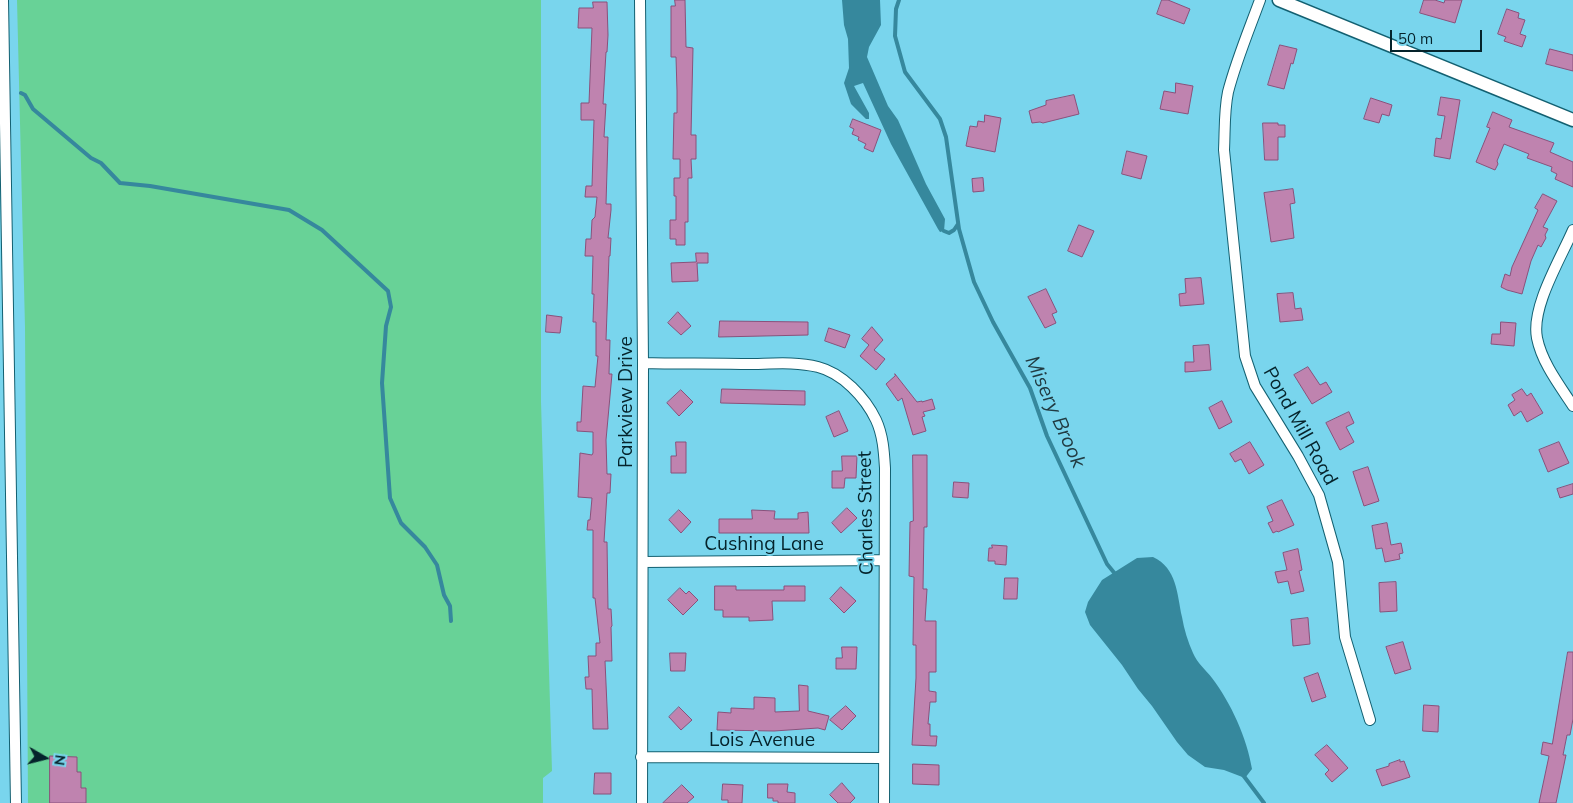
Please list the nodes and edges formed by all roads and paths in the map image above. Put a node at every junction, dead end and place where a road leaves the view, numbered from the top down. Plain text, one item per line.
1 (3, 0) edge
2 (640, 0) edge
3 (1260, 0) edge
4 (1280, 0) edge
5 (1573, 120) edge
6 (3, 178) edge
7 (1573, 230) edge
8 (643, 363) junction
9 (1573, 406) edge
10 (5, 478) edge
11 (884, 560) junction
12 (644, 562) junction
13 (1370, 720) dead end
14 (641, 757) junction
15 (883, 758) junction
16 (16, 803) edge
17 (642, 803) edge
18 (884, 803) edge

1 - 6 street
2 - 8 street, Parkview Drive
3 - 13 street, Pond Mill Road
4 - 5 street
6 - 10 street
7 - 9 street
8 - 11 street, Charles Street
8 - 12 street, Parkview Drive
10 - 16 street
11 - 12 street, Cushing Lane
11 - 15 street, Charles Street
12 - 14 street, Parkview Drive
14 - 15 street, Lois Avenue
14 - 17 street, Parkview Drive
15 - 18 street, Charles Street

